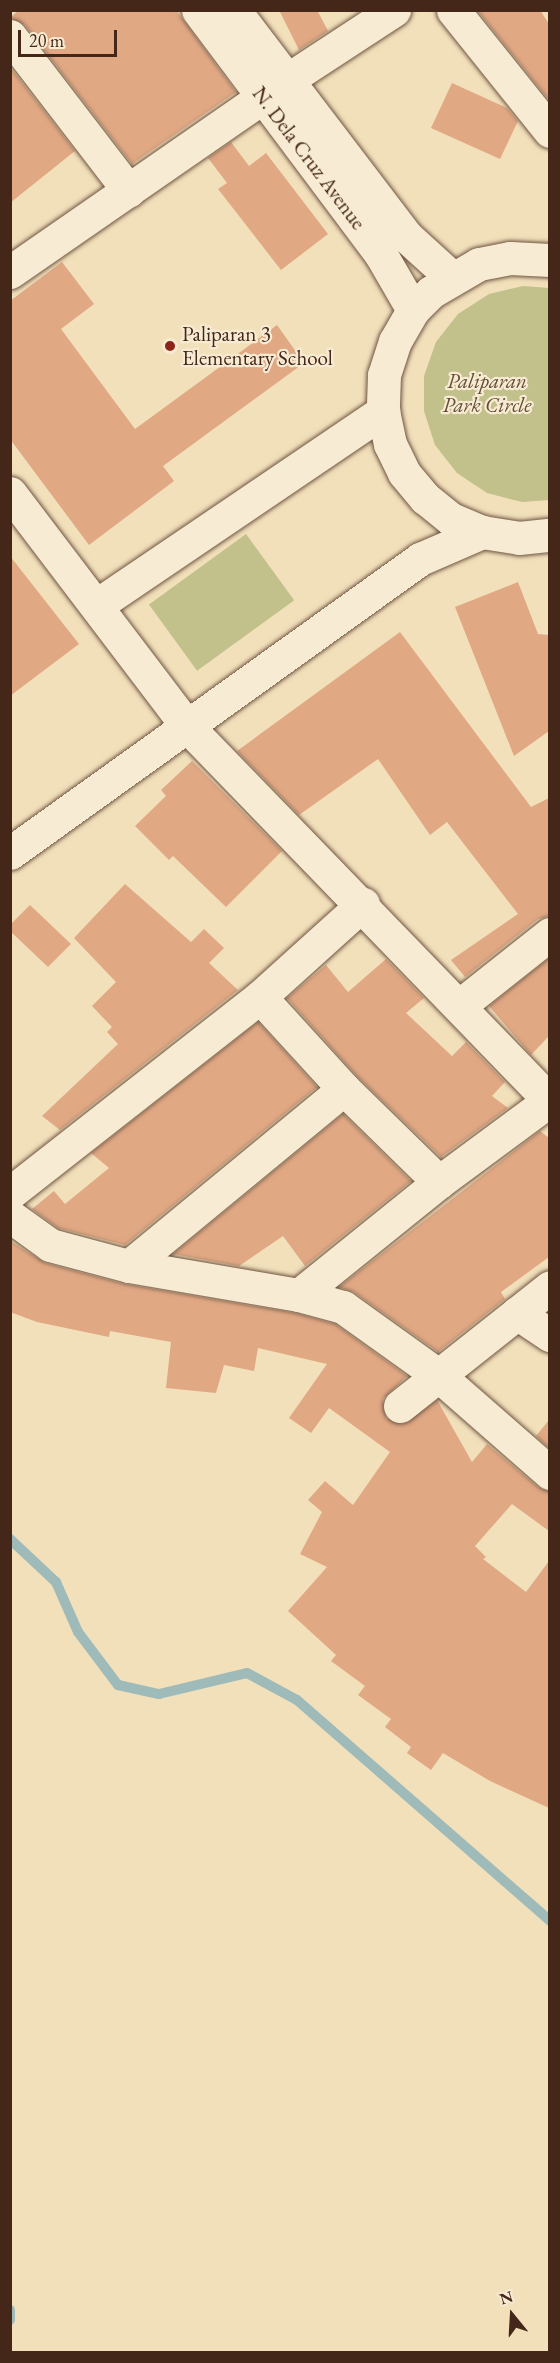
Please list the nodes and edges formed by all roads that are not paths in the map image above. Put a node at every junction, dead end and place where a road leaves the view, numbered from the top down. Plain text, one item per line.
1 (198, 10) edge
2 (234, 10) edge
3 (394, 10) edge
4 (453, 10) edge
5 (10, 36) edge
6 (275, 88) junction
7 (549, 130) edge
8 (129, 191) junction
9 (549, 260) edge
10 (14, 263) edge
11 (452, 277) junction
12 (413, 310) junction
13 (383, 411) junction
14 (10, 493) edge
15 (482, 532) junction
16 (549, 535) edge
17 (97, 605) junction
18 (186, 725) junction
19 (10, 853) edge
20 (363, 904) junction
21 (549, 934) edge
22 (260, 997) junction
23 (459, 1006) junction
24 (344, 1089) junction
25 (549, 1101) edge
26 (439, 1182) junction
27 (10, 1193) edge
28 (10, 1216) edge
29 (129, 1266) junction
30 (549, 1287) edge
31 (299, 1295) junction
32 (517, 1313) junction
33 (549, 1335) edge
34 (438, 1375) junction
35 (400, 1406) dead end
36 (549, 1473) edge

1 - 6 street, N. Dela Cruz Avenue
2 - 6 street, N. Dela Cruz Avenue
3 - 6 street
4 - 7 street
5 - 8 street
6 - 8 street
6 - 11 street, N. Dela Cruz Avenue
6 - 12 street, N. Dela Cruz Avenue
8 - 10 street
9 - 11 street
11 - 12 street
12 - 13 street
13 - 15 street
13 - 17 street
14 - 17 street
15 - 16 street
15 - 18 street
17 - 18 street
18 - 19 street
18 - 20 street
20 - 22 street
20 - 23 street
21 - 23 street
22 - 24 street
22 - 27 street
23 - 25 street
24 - 26 street
24 - 29 street
25 - 26 street
26 - 31 street
28 - 29 street
29 - 31 street
30 - 32 street
31 - 34 street
32 - 33 street
32 - 34 street
34 - 35 street
34 - 36 street

